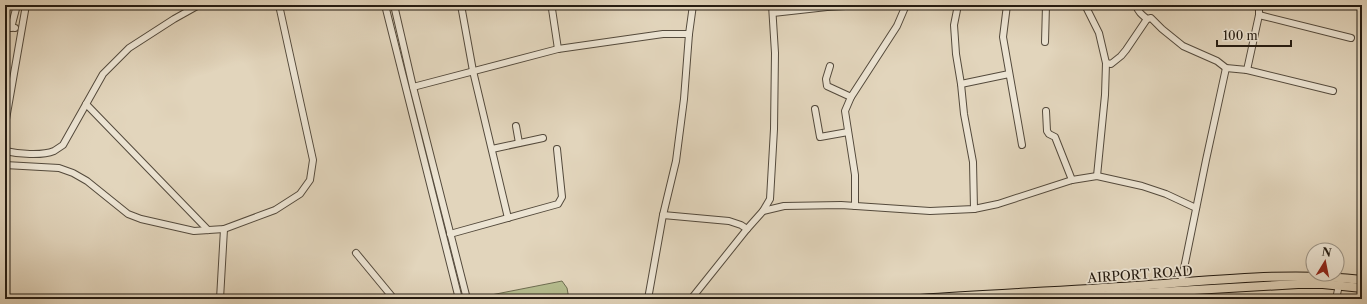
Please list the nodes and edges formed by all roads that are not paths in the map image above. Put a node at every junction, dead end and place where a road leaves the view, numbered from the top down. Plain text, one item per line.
1 (17, 5) edge
2 (26, 5) edge
3 (199, 5) edge
4 (279, 5) edge
5 (385, 5) edge
6 (394, 5) edge
7 (461, 5) edge
8 (552, 5) edge
9 (693, 5) edge
10 (772, 5) edge
11 (864, 5) edge
12 (906, 5) edge
13 (958, 5) edge
14 (1007, 5) edge
15 (1046, 5) edge
16 (1085, 5) edge
17 (1136, 5) edge
18 (1259, 5) edge
19 (826, 6) edge
20 (773, 13) junction
21 (1259, 15) junction
22 (1147, 19) junction
23 (8, 27) edge
24 (21, 29) junction
25 (689, 34) junction
26 (1351, 38) dead end
27 (1045, 42) dead end
28 (558, 48) junction
29 (1106, 63) junction
30 (830, 66) dead end
31 (1226, 68) junction
32 (1247, 70) junction
33 (473, 71) junction
34 (1009, 74) junction
35 (961, 84) junction
36 (413, 87) junction
37 (1333, 91) dead end
38 (851, 97) junction
39 (86, 104) junction
40 (815, 109) dead end
41 (1046, 111) dead end
42 (5, 122) edge
43 (516, 126) dead end
44 (848, 132) junction
45 (543, 138) dead end
46 (519, 143) junction
47 (1022, 146) dead end
48 (492, 149) junction
49 (557, 149) dead end
50 (5, 151) edge
51 (5, 165) edge
52 (1097, 176) junction
53 (1072, 180) junction
54 (855, 206) junction
55 (1196, 208) junction
56 (974, 209) junction
57 (763, 211) junction
58 (663, 215) junction
59 (508, 218) junction
60 (224, 229) junction
61 (747, 229) junction
62 (208, 230) junction
63 (450, 234) junction
64 (356, 253) dead end
65 (1362, 280) edge
66 (1181, 283) junction
67 (1339, 285) junction
68 (1362, 288) edge
69 (1146, 296) edge
70 (220, 299) edge
71 (394, 299) edge
72 (459, 299) edge
73 (467, 299) edge
74 (648, 299) edge
75 (691, 299) edge
76 (920, 299) edge
77 (1039, 299) edge
78 (1336, 299) edge

1 - 23 street
2 - 24 street
3 - 39 street
4 - 60 street
5 - 72 street
6 - 36 street
7 - 33 street
8 - 28 street
9 - 25 street
10 - 20 street
11 - 19 street
12 - 38 street
13 - 35 street
14 - 34 street
15 - 27 street
16 - 29 street
17 - 22 street
18 - 21 street
19 - 20 street
20 - 57 street
21 - 26 street
21 - 32 street
22 - 29 street
22 - 31 street
23 - 24 street
24 - 42 street
25 - 28 street
25 - 58 street
28 - 33 street
29 - 52 street
30 - 38 street
31 - 32 street
31 - 55 street
32 - 37 street
33 - 36 street
33 - 48 street
34 - 35 street
34 - 47 street
35 - 56 street
36 - 63 street
38 - 44 street
39 - 50 street
39 - 62 street
40 - 44 street
41 - 53 street
43 - 46 street
44 - 54 street
45 - 46 street
46 - 48 street
48 - 59 street
49 - 59 street
51 - 62 street
52 - 53 street
52 - 55 street
53 - 56 street
54 - 56 street
54 - 57 street
55 - 66 street
57 - 61 street
58 - 61 street
58 - 74 street
59 - 63 street
60 - 62 street
60 - 70 street
61 - 75 street
63 - 73 street
64 - 71 street
65 - 66 main road, AIRPORT ROAD
66 - 76 main road, AIRPORT ROAD
67 - 68 main road, AIRPORT ROAD
67 - 69 main road, AIRPORT ROAD
67 - 78 street
69 - 77 main road, AIRPORT ROAD

